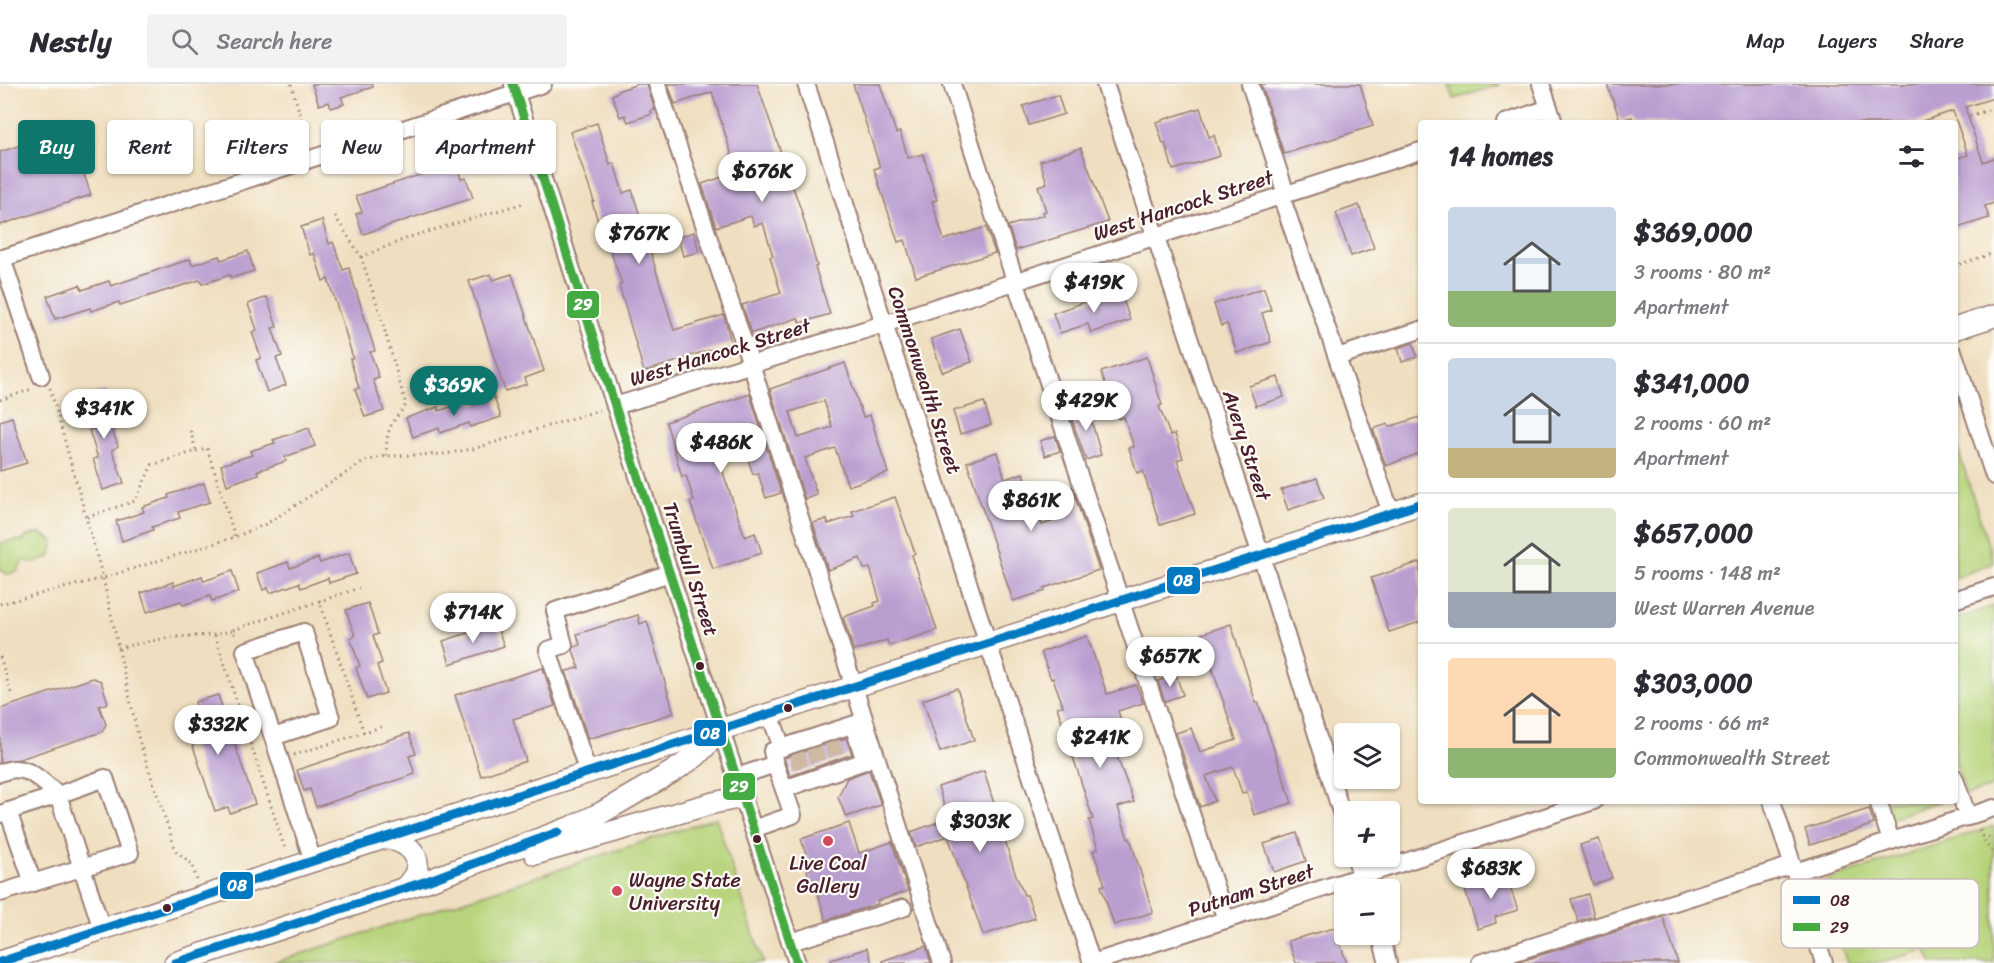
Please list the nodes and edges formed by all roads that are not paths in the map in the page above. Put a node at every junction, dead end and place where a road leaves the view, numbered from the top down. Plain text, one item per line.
1 (543, 84) edge
2 (657, 84) edge
3 (806, 84) edge
4 (952, 84) edge
5 (1105, 84) edge
6 (1250, 84) edge
7 (1541, 84) edge
8 (514, 88) edge
9 (1551, 116) edge
10 (1525, 120) edge
11 (1418, 152) edge
12 (1284, 195) junction
13 (1156, 236) junction
14 (1, 258) edge
15 (1014, 282) junction
16 (1994, 316) edge
17 (884, 324) junction
18 (1958, 328) edge
19 (1418, 331) edge
20 (1337, 357) junction
21 (751, 364) junction
22 (1958, 366) edge
23 (45, 380) road end
24 (615, 406) junction
25 (1994, 476) edge
26 (1418, 505) edge
27 (1391, 513) junction
28 (1261, 555) junction
29 (670, 573) junction
30 (1994, 587) edge
31 (1958, 599) edge
32 (1122, 600) junction
33 (988, 643) junction
34 (853, 687) junction
35 (770, 714) junction
36 (858, 723) junction
37 (722, 729) junction
38 (273, 737) junction
39 (787, 752) junction
40 (0, 773) edge
41 (588, 773) junction
42 (737, 777) junction
43 (1958, 787) edge
44 (784, 789) junction
45 (58, 795) junction
46 (743, 797) junction
47 (1338, 801) edge
48 (1586, 804) edge
49 (1773, 804) edge
50 (1879, 804) edge
51 (1994, 808) edge
52 (4, 813) edge
53 (1973, 823) junction
54 (753, 829) junction
55 (387, 838) junction
56 (1891, 841) junction
57 (313, 861) junction
58 (1794, 868) junction
59 (82, 869) junction
60 (1375, 879) edge
61 (1797, 879) edge
62 (427, 881) junction
63 (33, 884) junction
64 (404, 888) junction
65 (1334, 891) edge
66 (0, 893) edge
67 (903, 908) dead end
68 (1226, 920) junction
69 (102, 929) junction
70 (790, 942) junction
71 (1383, 945) edge
72 (1819, 948) edge
73 (25, 958) edge
74 (0, 962) edge
75 (176, 963) edge
76 (797, 963) edge
77 (942, 963) edge
78 (1092, 963) edge
79 (1388, 963) edge
80 (1480, 963) edge
81 (1824, 963) edge

1 - 8 street
2 - 21 street
3 - 17 street, Commonwealth Street
4 - 15 street
5 - 13 street, Avery Street
6 - 12 street
7 - 9 street
8 - 14 street
8 - 24 street, Trumbull Street
9 - 10 street
11 - 12 street, West Hancock Street
12 - 13 street, West Hancock Street
12 - 20 street
13 - 15 street, West Hancock Street
13 - 28 street, Avery Street
14 - 23 street
15 - 17 street, West Hancock Street
15 - 32 street
16 - 18 main road
17 - 21 street, West Hancock Street
17 - 33 street, Commonwealth Street
19 - 20 street
20 - 27 street
21 - 24 street, West Hancock Street
21 - 34 street
22 - 25 street
24 - 29 street, Trumbull Street
26 - 27 main road
27 - 28 main road
28 - 32 main road
28 - 47 street, Avery Street
29 - 37 street, Trumbull Street
29 - 41 street
30 - 31 street
32 - 33 main road
32 - 68 street
33 - 34 main road
33 - 78 street, Commonwealth Street
34 - 35 main road
34 - 36 street
35 - 37 main road
35 - 39 street
36 - 39 street
36 - 44 street
36 - 77 street
37 - 41 main road
37 - 42 street, Trumbull Street
37 - 62 main road
38 - 38 street
38 - 57 street
39 - 42 street
39 - 44 street
40 - 45 street
41 - 55 main road
42 - 46 street, Trumbull Street
43 - 53 street
44 - 54 street
45 - 52 street
45 - 59 street
45 - 59 street
46 - 54 street, Trumbull Street
46 - 62 main road
48 - 60 street, Putnam Street
49 - 58 street
50 - 56 street
51 - 53 street
52 - 63 street
53 - 56 street
54 - 70 street, Trumbull Street
55 - 57 main road
55 - 64 main road
56 - 58 street
57 - 69 main road
58 - 61 street
58 - 80 street
59 - 63 street
59 - 69 street
62 - 64 main road
63 - 66 street
64 - 75 main road
65 - 68 street, Putnam Street
67 - 70 street
68 - 78 street, Putnam Street
69 - 73 main road
70 - 76 street, Trumbull Street
71 - 79 street
72 - 81 street
73 - 74 main road

